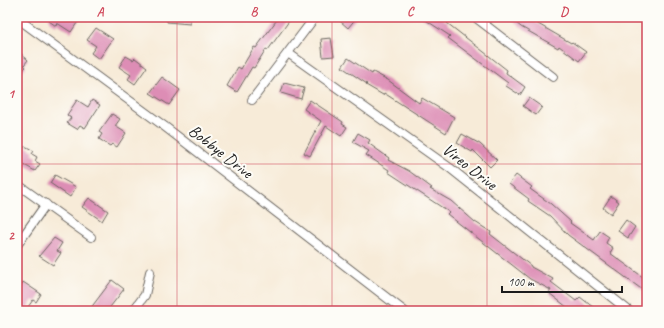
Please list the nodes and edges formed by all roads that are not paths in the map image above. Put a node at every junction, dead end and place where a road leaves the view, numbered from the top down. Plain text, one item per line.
1 (315, 17) edge
2 (475, 17) edge
3 (17, 18) edge
4 (288, 53) junction
5 (552, 77) dead end
6 (252, 100) dead end
7 (17, 184) edge
8 (46, 204) junction
9 (90, 237) dead end
10 (17, 245) edge
11 (150, 272) dead end
12 (133, 311) edge
13 (404, 311) edge
14 (629, 311) edge

1 - 4 street
2 - 5 street
3 - 13 street, Bobbye Drive
4 - 6 street
4 - 14 street, Vireo Drive
7 - 8 street
8 - 9 street
8 - 10 street
11 - 12 street

